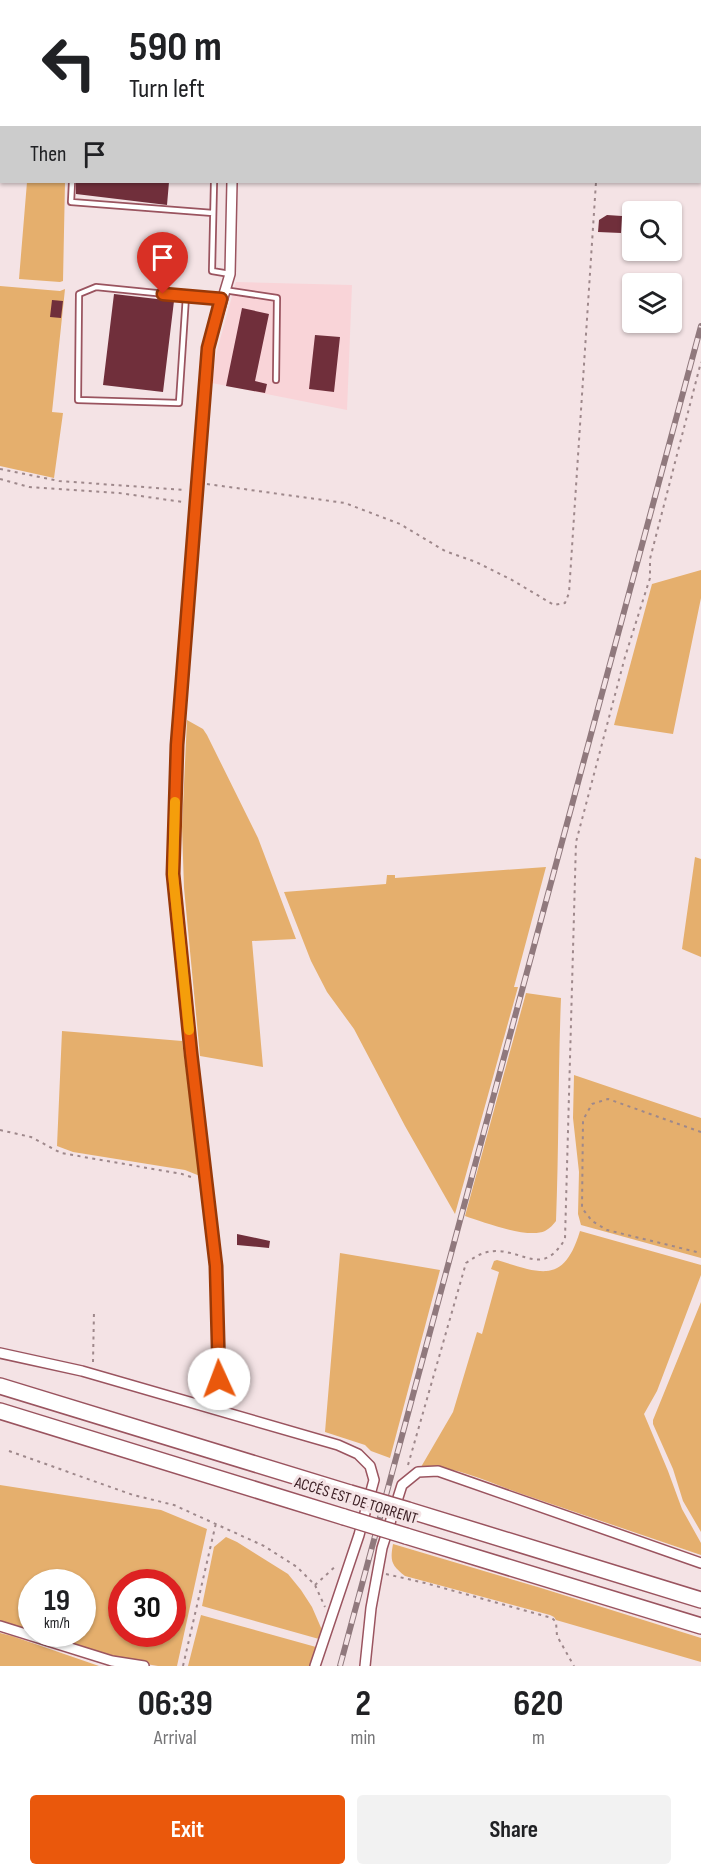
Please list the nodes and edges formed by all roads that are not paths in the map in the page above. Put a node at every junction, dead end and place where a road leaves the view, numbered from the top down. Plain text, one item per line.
1 (72, 183) edge
2 (214, 183) edge
3 (232, 183) edge
4 (213, 213) junction
5 (230, 274) junction
6 (223, 295) junction
7 (186, 296) junction
8 (276, 380) dead end
9 (0, 1353) edge
10 (0, 1386) edge
11 (218, 1409) junction
12 (0, 1411) edge
13 (0, 1416) edge
14 (36, 1422) junction
15 (701, 1563) edge
16 (701, 1600) edge
17 (0, 1626) edge
18 (701, 1626) edge
19 (144, 1666) edge
20 (315, 1666) edge
21 (365, 1666) edge

1 - 4 lane
2 - 4 lane
3 - 5 street
4 - 5 lane
5 - 6 street
6 - 7 lane
6 - 8 lane
6 - 11 street
7 - 7 lane
9 - 11 street
10 - 16 main road, ACCÉS EST DE TORRENT, bridge
11 - 20 street
12 - 14 main road, ACCÉS EST DE TORRENT
13 - 14 street
14 - 18 main road, ACCÉS EST DE TORRENT, bridge
15 - 21 street
17 - 19 street

